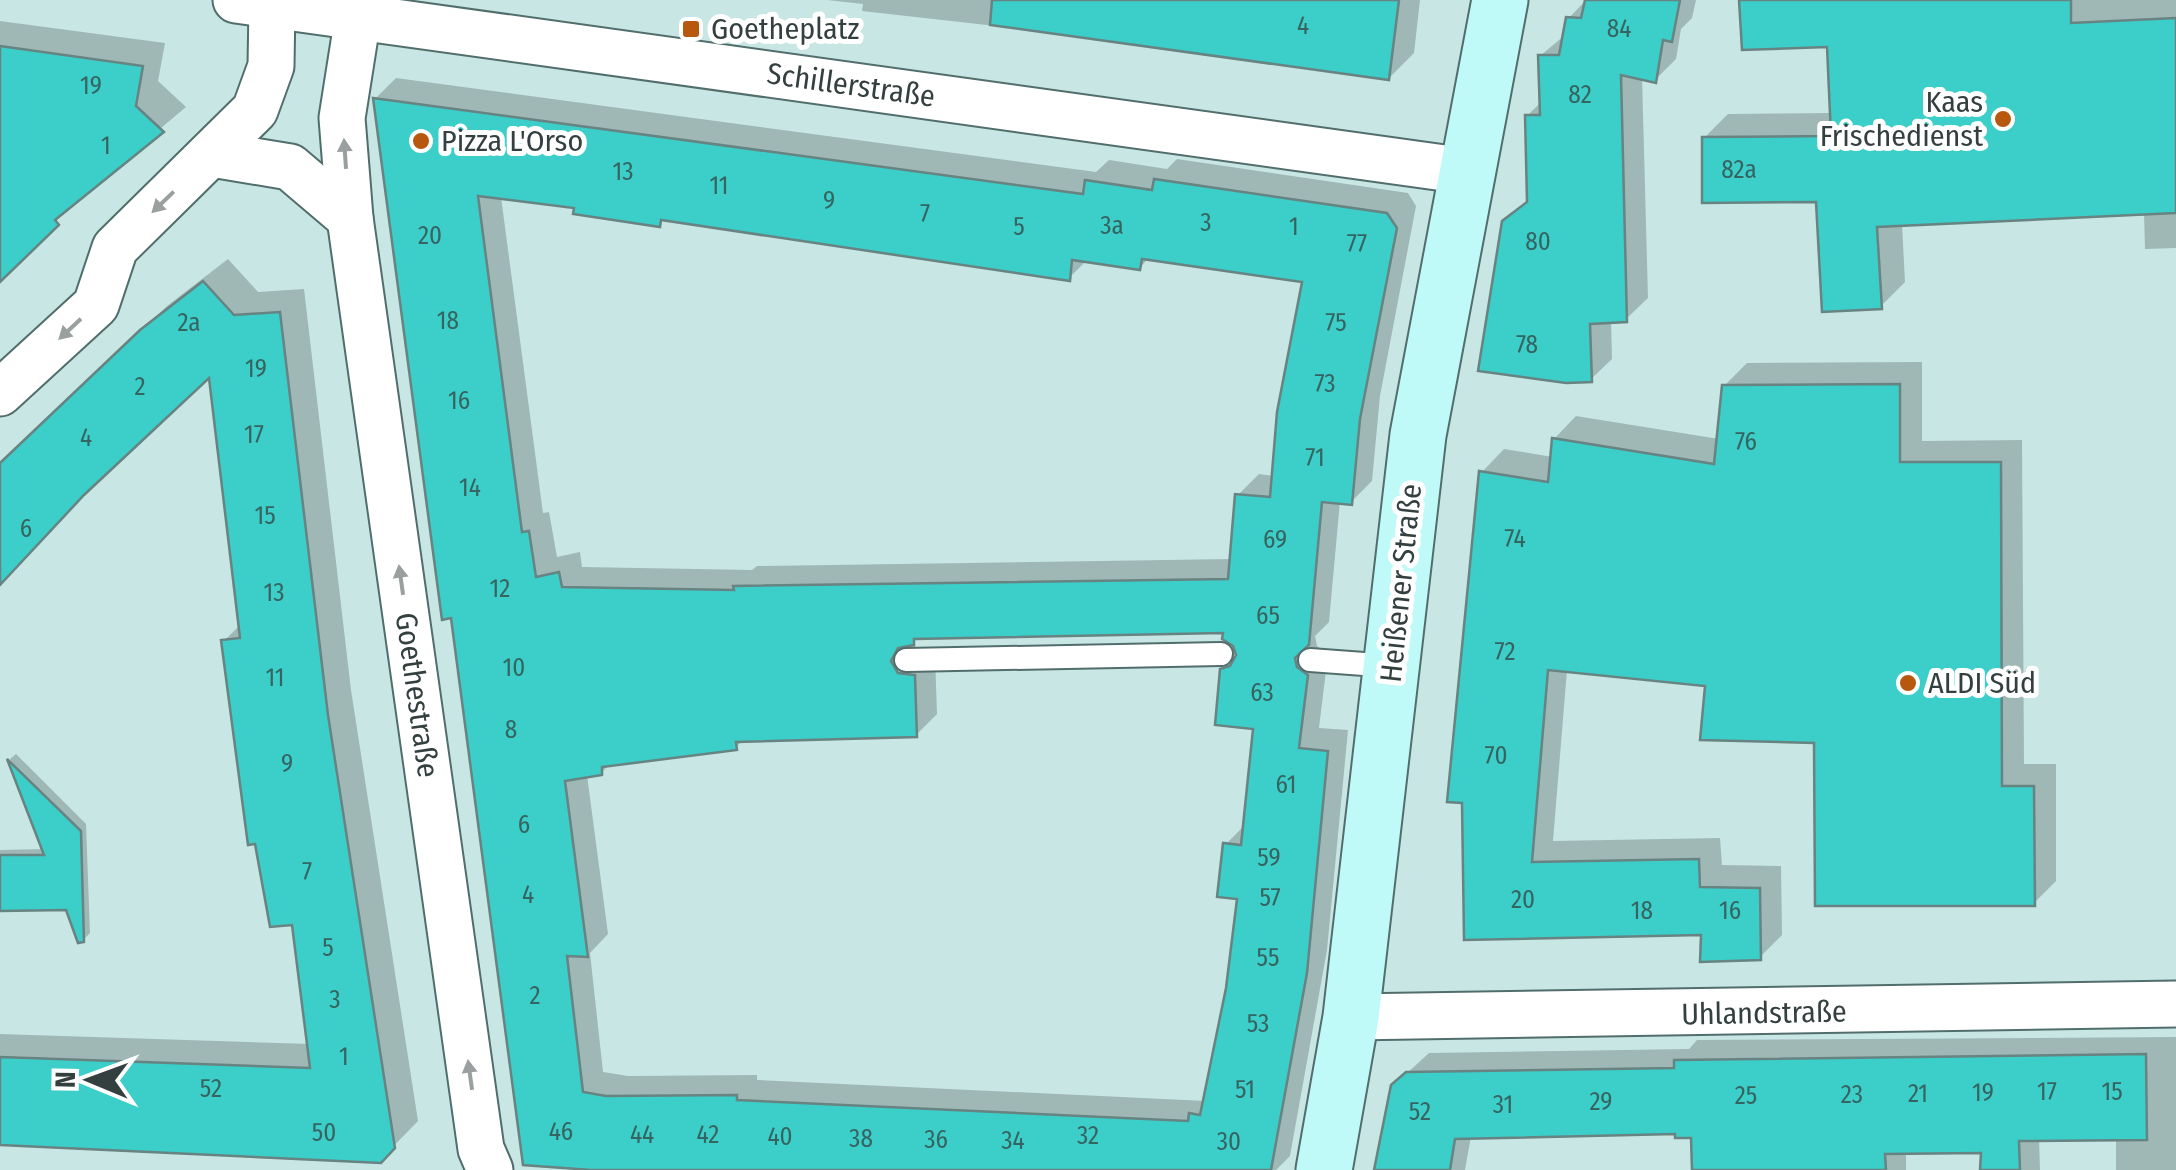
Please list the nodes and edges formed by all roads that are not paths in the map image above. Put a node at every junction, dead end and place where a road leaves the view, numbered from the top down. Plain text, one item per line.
1 (1500, 0) edge
2 (254, 3) edge
3 (458, 14) edge
4 (358, 17) junction
5 (212, 154) junction
6 (1466, 170) junction
7 (350, 218) junction
8 (0, 393) edge
9 (1221, 654) dead end
10 (906, 660) dead end
11 (1310, 660) dead end
12 (1392, 666) junction
13 (2176, 1004) edge
14 (1351, 1017) junction
15 (490, 1170) edge
16 (1324, 1170) edge

1 - 6 street, Heißener Straße
2 - 4 street, Schillerstraße
2 - 5 street
3 - 4 street, Schillerstraße
3 - 6 street, Schillerstraße
7 -> 4 street, Goethestraße
5 - 7 street
5 -> 8 street
6 - 12 street, Heißener Straße
15 -> 7 street, Goethestraße
9 - 10 lane
11 - 12 lane
12 - 14 street, Heißener Straße
13 - 14 street, Uhlandstraße
14 - 16 street, Heißener Straße

